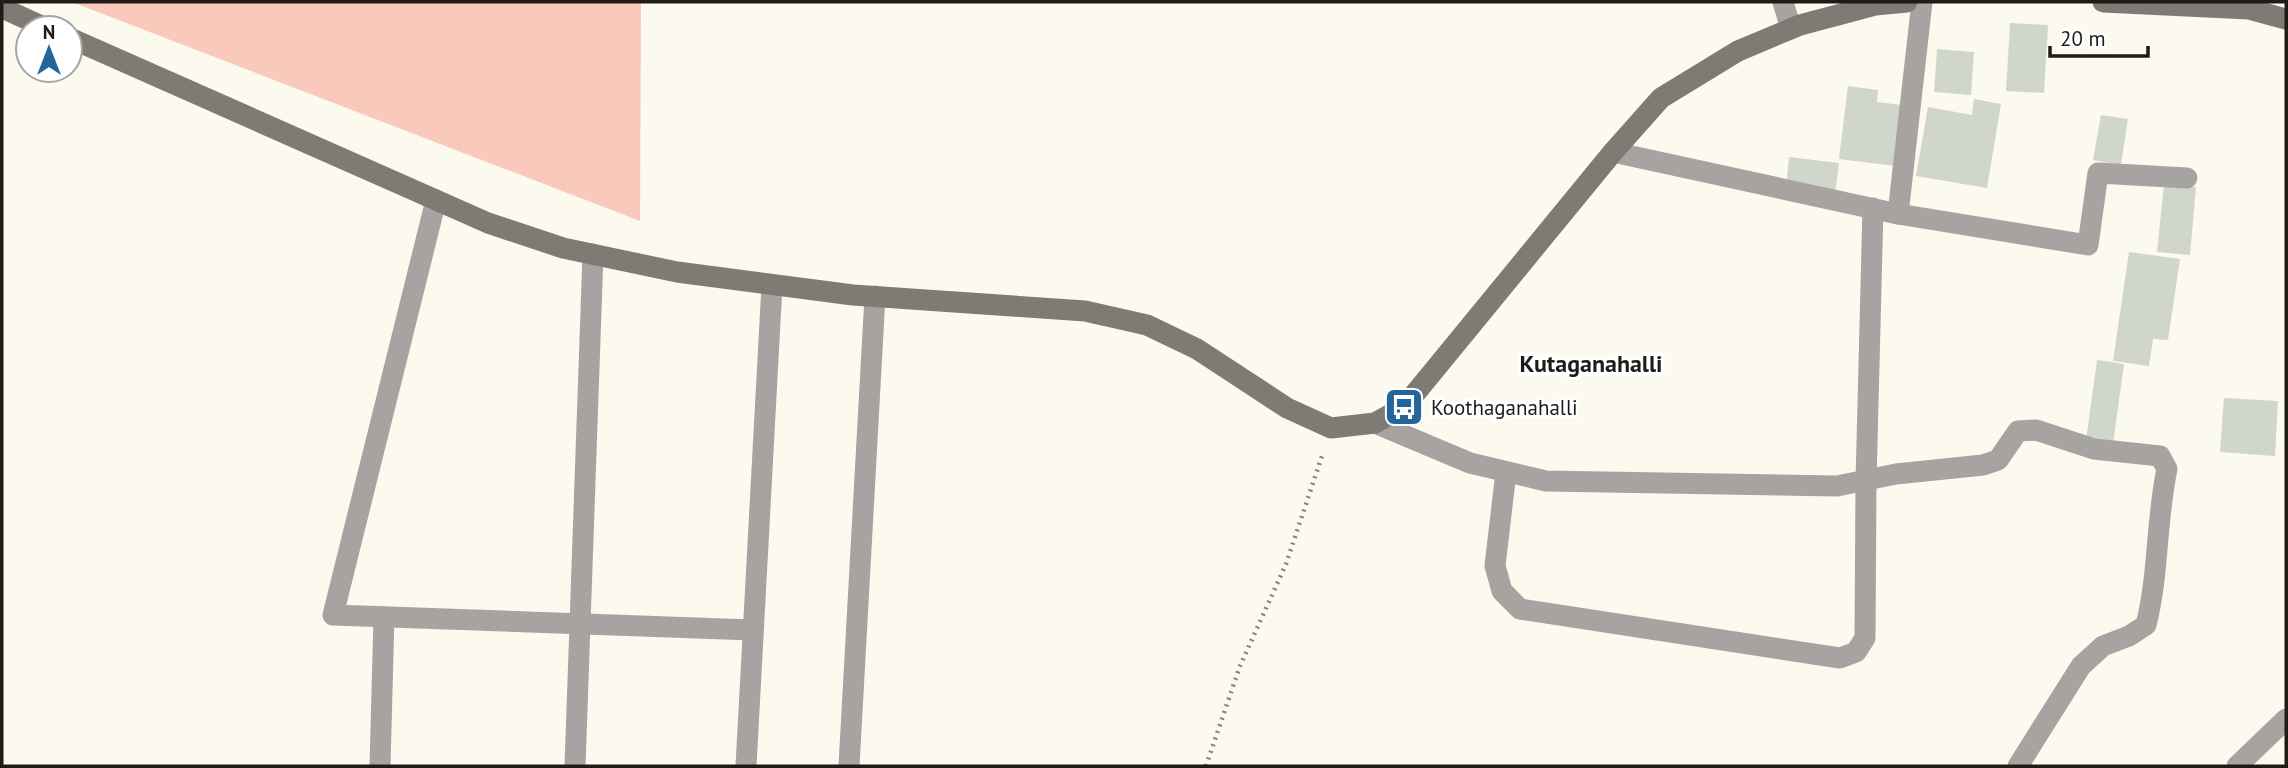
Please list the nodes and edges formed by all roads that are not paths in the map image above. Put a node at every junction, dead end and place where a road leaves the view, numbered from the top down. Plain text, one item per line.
1 (1783, 2) edge
2 (1907, 2) edge
3 (1922, 2) edge
4 (2103, 2) edge
5 (2286, 19) edge
6 (1791, 29) junction
7 (84, 44) edge
8 (1613, 152) junction
9 (2187, 178) dead end
10 (436, 200) junction
11 (1873, 208) junction
12 (1898, 214) junction
13 (593, 254) junction
14 (772, 285) junction
15 (875, 296) junction
16 (1375, 423) junction
17 (1506, 472) junction
18 (1866, 482) junction
19 (384, 617) junction
20 (580, 624) junction
21 (754, 629) junction
22 (2286, 719) edge
23 (380, 766) edge
24 (575, 766) edge
25 (746, 766) edge
26 (849, 766) edge
27 (2018, 766) edge
28 (2237, 766) edge

1 - 6 street
2 - 6 street
3 - 12 street
4 - 5 street
6 - 8 street
7 - 10 street
8 - 11 street
8 - 16 street
9 - 12 street
10 - 13 street
10 - 19 street
11 - 12 street
11 - 18 street
13 - 14 street
13 - 20 street
14 - 15 street
14 - 21 street
15 - 16 street
15 - 26 street
16 - 17 street
17 - 18 street
17 - 18 street
18 - 27 street
19 - 20 street
19 - 23 street
20 - 21 street
20 - 24 street
21 - 25 street
22 - 28 street

